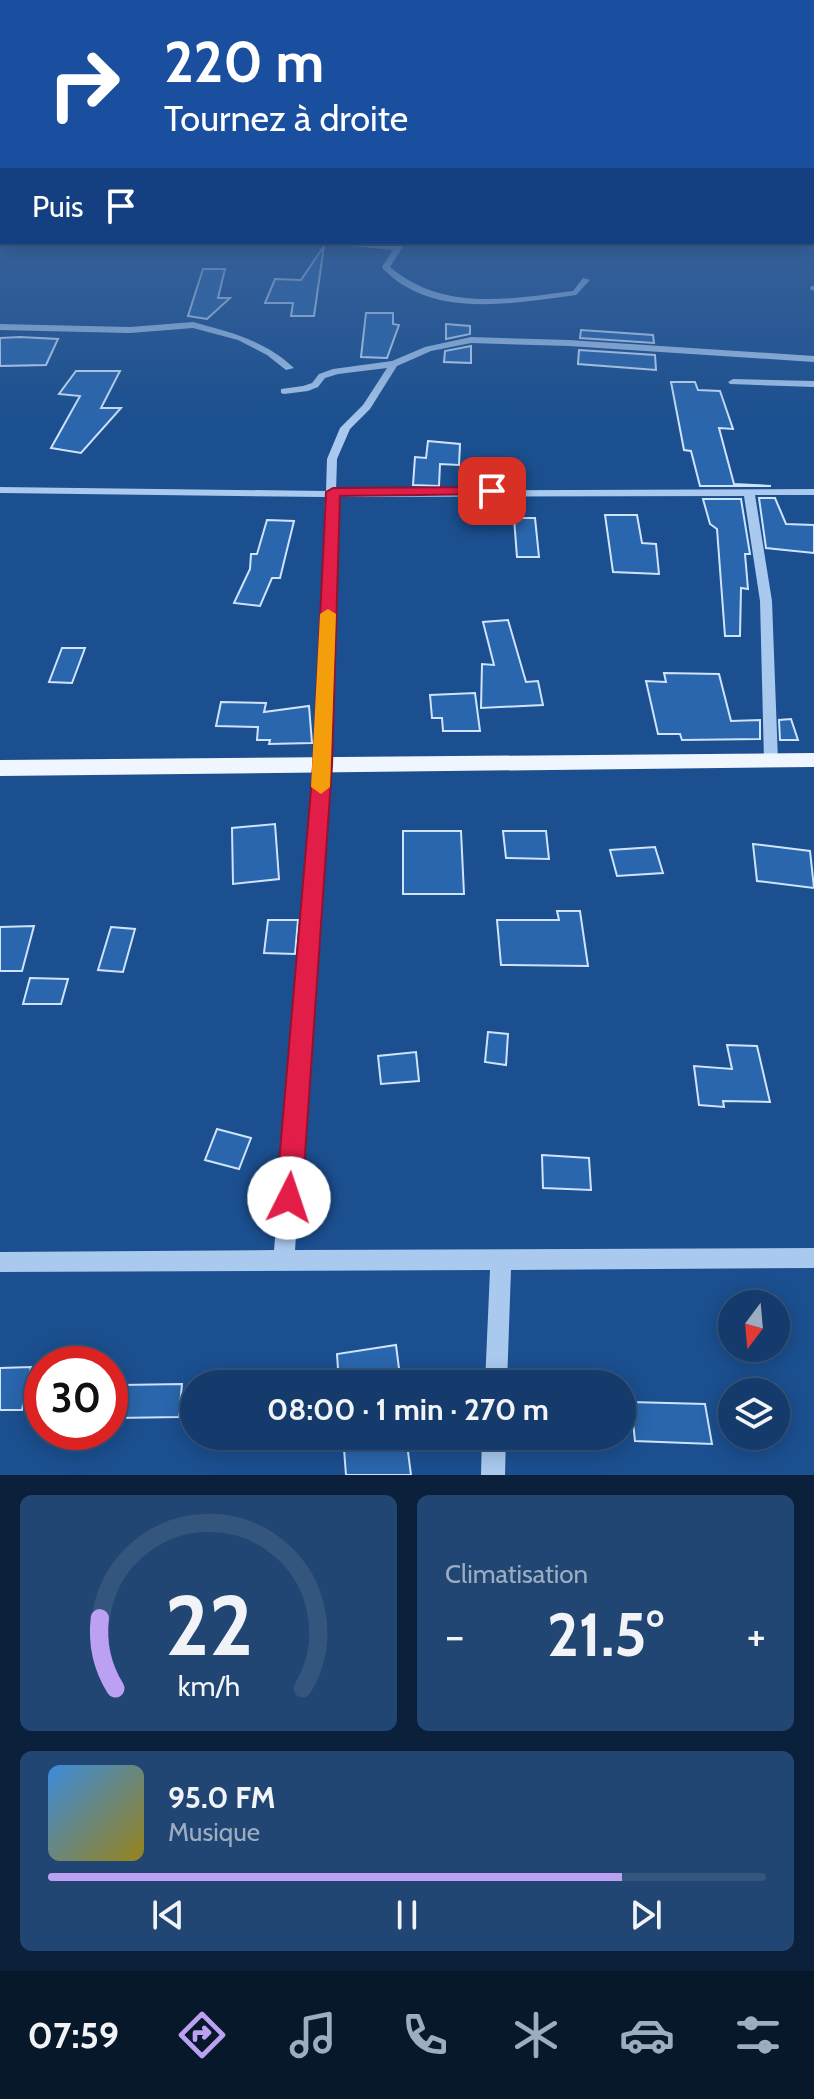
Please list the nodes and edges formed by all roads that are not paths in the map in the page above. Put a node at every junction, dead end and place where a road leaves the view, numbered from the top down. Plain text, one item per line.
1 (415, 290) edge
2 (578, 290) edge
3 (0, 327) edge
4 (814, 359) edge
5 (394, 364) junction
6 (289, 368) dead end
7 (733, 382) dead end
8 (814, 384) edge
9 (284, 391) dead end
10 (0, 490) edge
11 (333, 492) junction
12 (749, 492) junction
13 (814, 492) edge
14 (814, 760) edge
15 (771, 761) junction
16 (323, 766) junction
17 (0, 768) edge
18 (814, 1258) edge
19 (501, 1259) junction
20 (284, 1260) junction
21 (0, 1262) edge
22 (497, 1370) edge
23 (494, 1450) edge
24 (493, 1475) edge

1 - 2 street
3 - 6 street
4 - 5 street
5 - 9 street
5 - 11 street
7 - 8 street
10 - 11 street
11 - 12 street
11 - 16 street
12 - 13 street
12 - 15 street
14 - 15 main road
15 - 16 main road
16 - 17 main road
16 - 20 street
18 - 19 street
19 - 20 street
19 - 22 street
20 - 21 street
23 - 24 street

